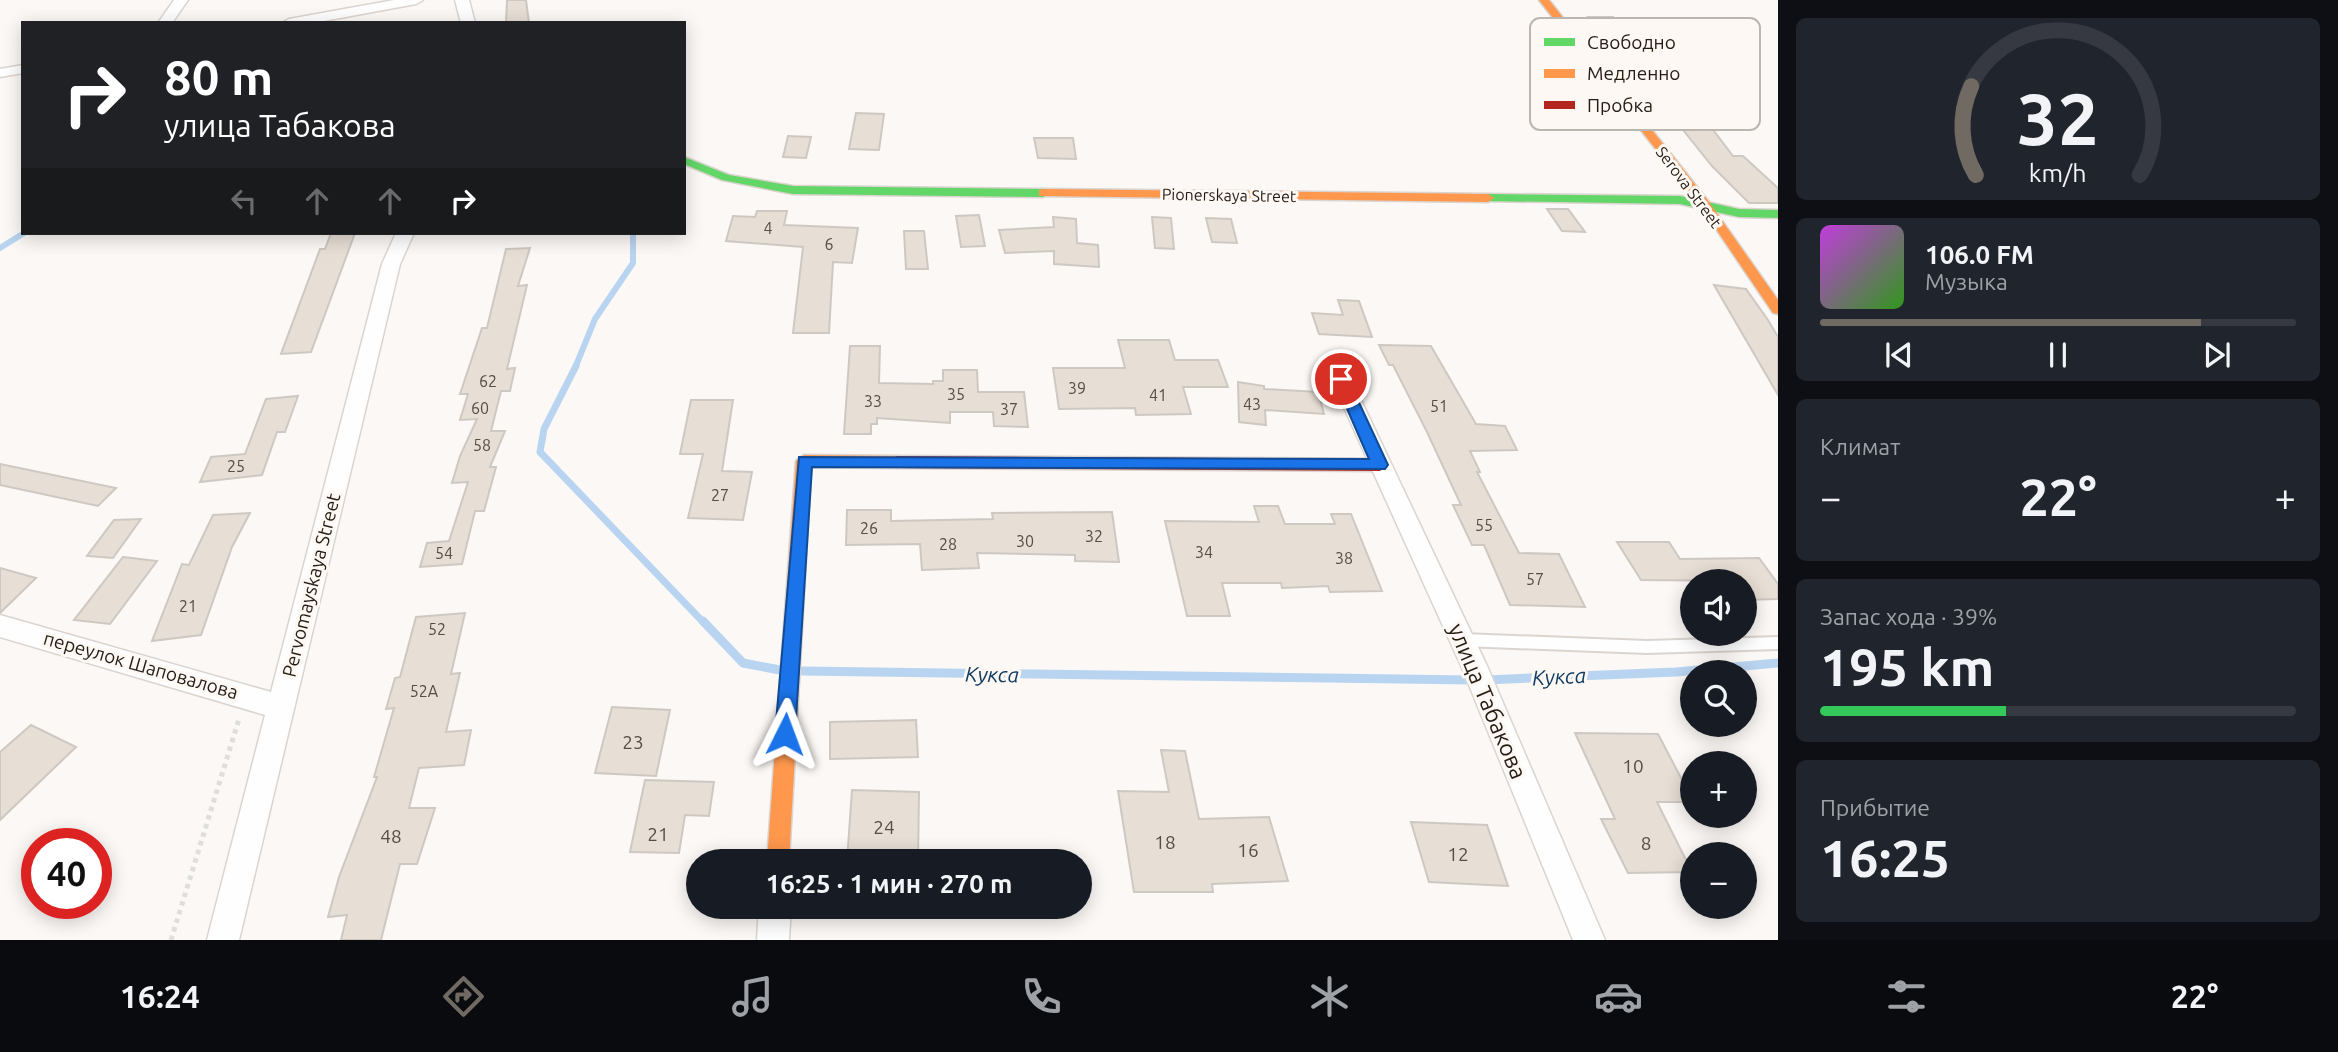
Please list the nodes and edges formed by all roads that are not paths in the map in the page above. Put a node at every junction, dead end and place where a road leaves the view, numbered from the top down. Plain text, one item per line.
1 (181, 0) edge
2 (416, 0) edge
3 (463, 0) edge
4 (1544, 0) edge
5 (1558, 18) edge
6 (166, 21) edge
7 (300, 21) edge
8 (468, 21) edge
9 (21, 69) edge
10 (0, 73) edge
11 (1645, 130) edge
12 (686, 161) edge
13 (1704, 205) junction
14 (1778, 214) edge
15 (404, 235) edge
16 (1778, 310) edge
17 (1341, 379) dead end
18 (1380, 465) junction
19 (0, 626) edge
20 (1463, 640) junction
21 (1778, 643) edge
22 (280, 708) junction
23 (779, 849) edge
24 (774, 919) edge
25 (223, 940) edge
26 (773, 940) edge
27 (1589, 940) edge

1 - 6 street
2 - 7 street
3 - 8 street
4 - 5 street, Serova Street
9 - 10 street
11 - 13 street, Serova Street
12 - 13 street, Pionerskaya Street
13 - 14 street, Pionerskaya Street
13 - 16 street, Serova Street
15 - 22 street, Pervomayskaya Street
17 - 18 street, улица Табакова
18 - 20 street, улица Табакова
18 - 23 street
19 - 22 street, переулок Шаповалова
20 - 21 lane
20 - 27 street, улица Табакова
22 - 25 street, Pervomayskaya Street
24 - 26 street

